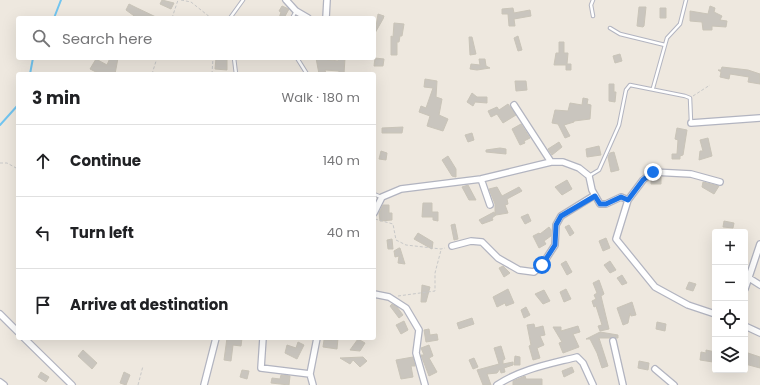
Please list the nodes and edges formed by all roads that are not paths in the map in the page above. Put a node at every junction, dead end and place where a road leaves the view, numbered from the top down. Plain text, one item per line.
1 (243, 0) edge
2 (286, 0) edge
3 (327, 0) edge
4 (593, 0) edge
5 (686, 0) edge
6 (296, 11) junction
7 (231, 16) edge
8 (293, 16) edge
9 (305, 16) edge
10 (326, 16) edge
11 (594, 16) dead end
12 (610, 28) dead end
13 (665, 45) junction
14 (234, 60) edge
15 (298, 60) edge
16 (236, 72) edge
17 (306, 72) edge
18 (653, 88) junction
19 (514, 105) dead end
20 (760, 118) edge
21 (691, 123) joint
22 (551, 162) junction
23 (589, 176) junction
24 (481, 179) junction
25 (720, 182) dead end
26 (376, 195) edge
27 (595, 196) junction
28 (382, 198) junction
29 (628, 200) junction
30 (490, 205) dead end
31 (376, 209) edge
32 (760, 244) edge
33 (452, 246) dead end
34 (749, 278) joint
35 (760, 285) edge
36 (376, 294) edge
37 (712, 313) edge
38 (0, 314) edge
39 (748, 327) edge
40 (16, 330) edge
41 (760, 333) edge
42 (26, 340) edge
43 (215, 340) edge
44 (263, 340) edge
45 (317, 340) edge
46 (613, 341) dead end
47 (655, 369) dead end
48 (310, 374) junction
49 (0, 382) edge
50 (4, 385) edge
51 (72, 385) edge
52 (204, 385) edge
53 (313, 385) edge
54 (425, 385) edge
55 (497, 385) edge
56 (593, 385) edge
57 (623, 385) edge
58 (674, 385) edge

1 - 7 lane
2 - 6 street
3 - 10 street
4 - 11 lane
5 - 13 lane
6 - 8 lane
6 - 9 street
12 - 13 lane
13 - 18 lane
14 - 16 lane
15 - 17 lane
18 - 21 lane
18 - 23 lane
19 - 22 street
20 - 21 street
22 - 23 street
22 - 24 street
23 - 27 street
24 - 28 street
24 - 30 street
25 - 29 street
26 - 28 lane
27 - 29 street
27 - 33 street
28 - 31 street
29 - 37 street
32 - 34 street
34 - 35 street
36 - 54 street
38 - 40 street
39 - 41 street
42 - 51 street
43 - 52 street
44 - 48 street
45 - 48 street
46 - 57 street
47 - 58 street
48 - 53 street
49 - 50 street
55 - 56 street

